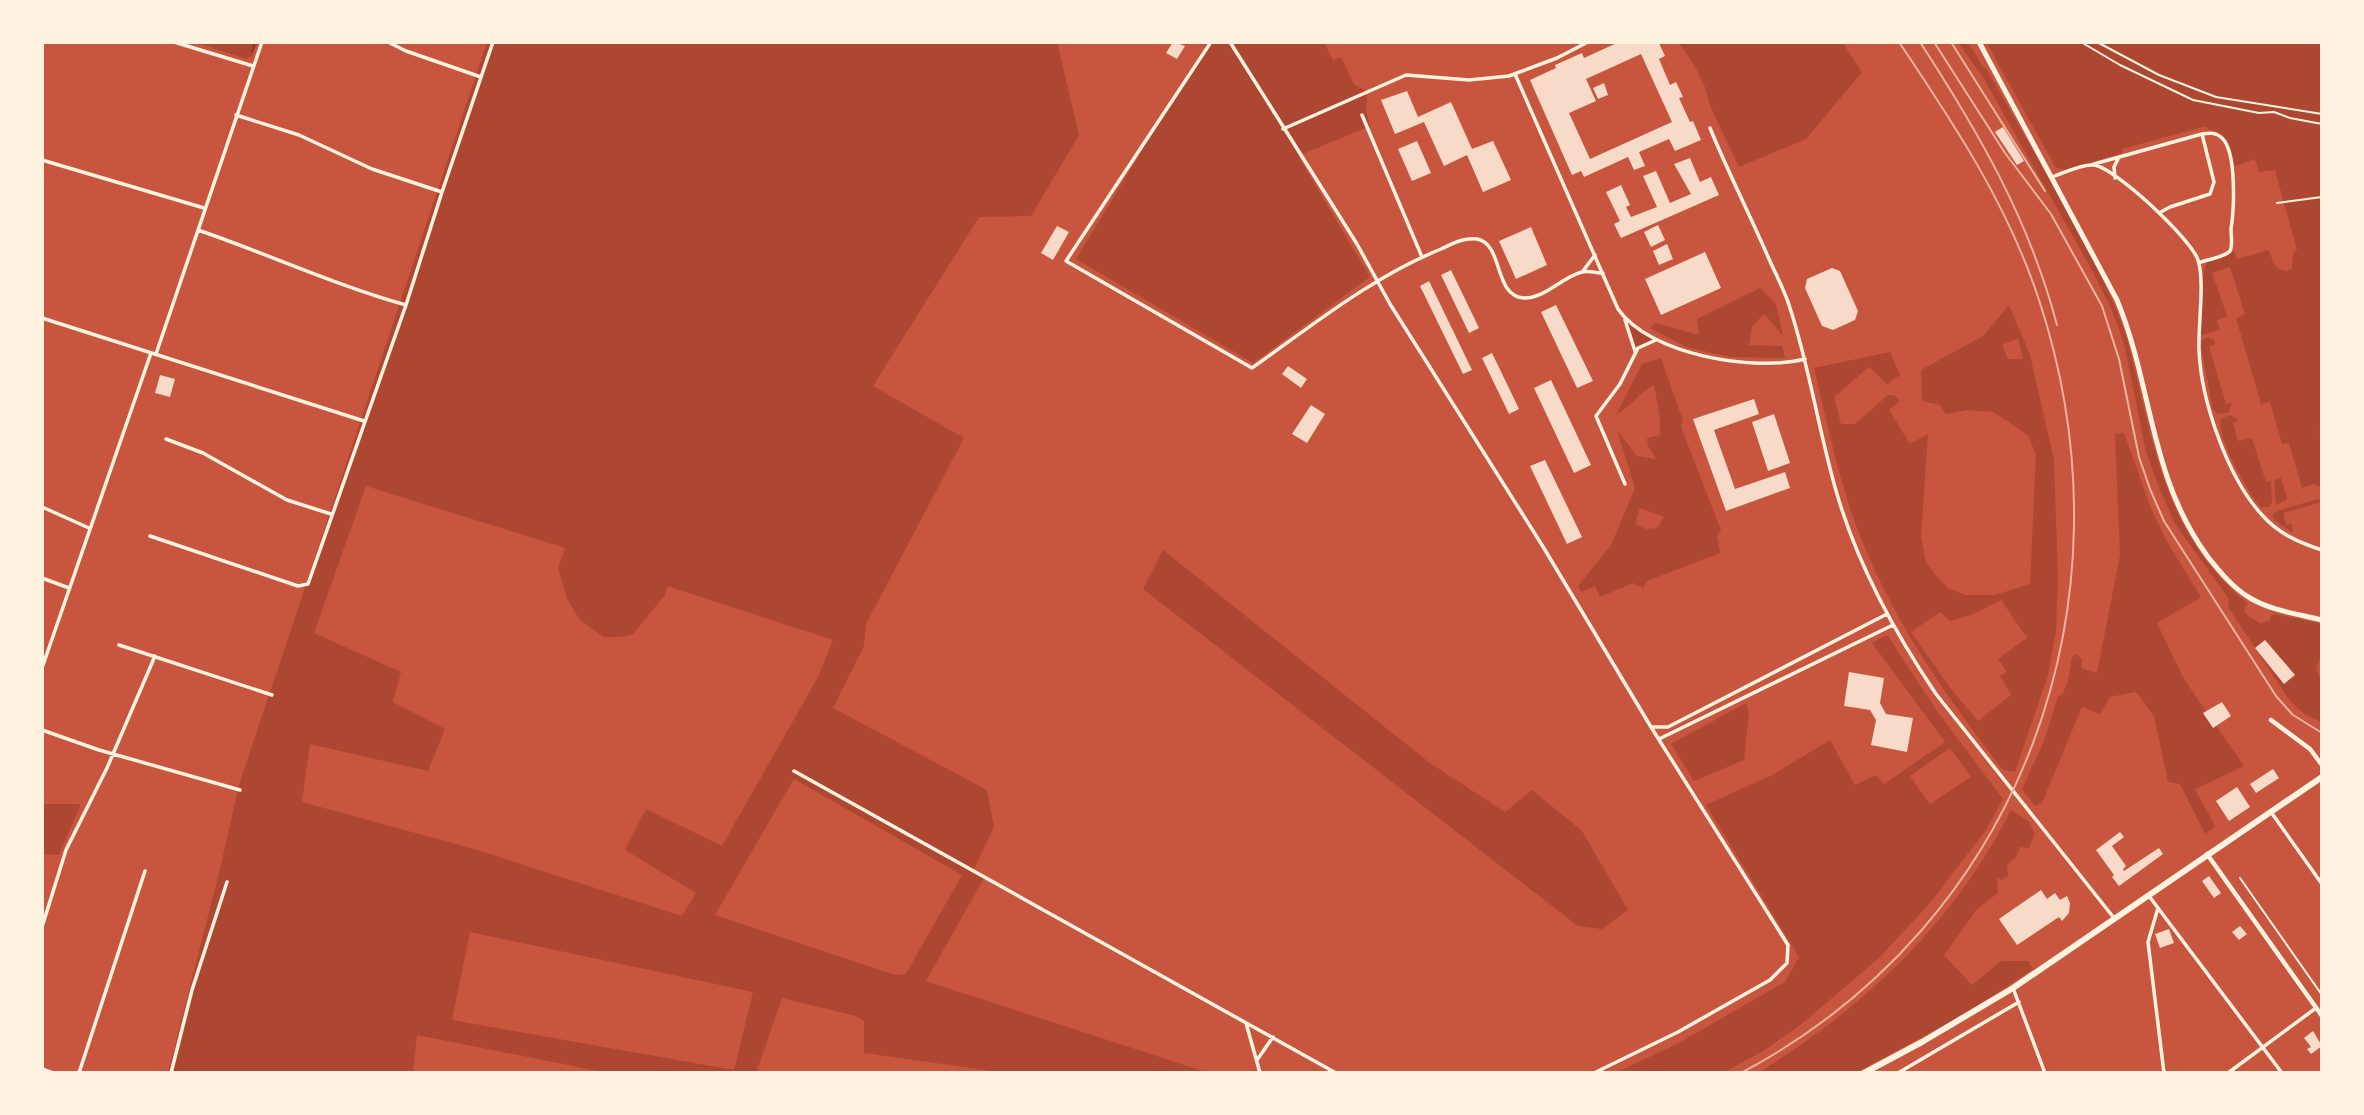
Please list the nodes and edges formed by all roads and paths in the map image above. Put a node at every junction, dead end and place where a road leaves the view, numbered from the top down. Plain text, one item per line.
1 (174, 42) edge
2 (262, 42) edge
3 (388, 42) edge
4 (493, 42) edge
5 (1211, 42) edge
6 (1230, 42) edge
7 (1588, 42) edge
8 (1979, 42) edge
9 (2081, 42) edge
10 (2097, 42) edge
11 (253, 66) junction
12 (1515, 74) junction
13 (481, 77) junction
14 (236, 115) junction
15 (1362, 115) dead end
16 (2322, 115) edge
17 (2322, 124) edge
18 (1710, 128) dead end
19 (1283, 129) junction
20 (2202, 134) junction
21 (2119, 157) junction
22 (42, 160) edge
23 (2092, 165) junction
24 (2051, 178) junction
25 (2115, 178) junction
26 (442, 192) junction
27 (2322, 197) edge
28 (2277, 203) dead end
29 (204, 208) junction
30 (2159, 213) junction
31 (198, 230) junction
32 (1595, 255) junction
33 (1422, 257) junction
34 (2199, 263) junction
35 (1583, 271) junction
36 (1603, 273) junction
37 (1377, 280) junction
38 (407, 306) junction
39 (42, 318) edge
40 (1625, 320) junction
41 (1658, 340) junction
42 (1635, 351) junction
43 (153, 353) junction
44 (1805, 359) junction
45 (364, 421) junction
46 (166, 439) dead end
47 (1625, 484) dead end
48 (42, 507) edge
49 (331, 514) junction
50 (89, 528) junction
51 (150, 536) dead end
52 (2322, 550) edge
53 (42, 578) edge
54 (69, 587) junction
55 (1887, 614) junction
56 (2322, 620) edge
57 (1893, 625) junction
58 (1857, 631) junction
59 (1863, 639) junction
60 (119, 645) dead end
61 (155, 656) junction
62 (42, 668) edge
63 (1748, 687) junction
64 (1752, 694) junction
65 (272, 695) dead end
66 (2271, 720) dead end
67 (1651, 727) junction
68 (42, 730) edge
69 (1659, 740) junction
70 (112, 753) junction
71 (2322, 765) edge
72 (794, 771) dead end
73 (2322, 777) edge
74 (240, 790) dead end
75 (2271, 812) junction
76 (2207, 854) junction
77 (145, 871) dead end
78 (2239, 878) dead end
79 (227, 882) dead end
80 (2322, 884) edge
81 (2149, 897) junction
82 (2158, 908) junction
83 (2116, 920) junction
84 (42, 927) edge
85 (2013, 988) junction
86 (2322, 995) edge
87 (2019, 1002) junction
88 (2316, 1007) junction
89 (2322, 1016) edge
90 (1246, 1023) junction
91 (1273, 1037) junction
92 (2263, 1047) junction
93 (1257, 1060) junction
94 (42, 1069) edge
95 (1907, 1071) edge
96 (53, 1073) edge
97 (79, 1073) edge
98 (172, 1073) edge
99 (1260, 1073) edge
100 (1336, 1073) edge
101 (1594, 1073) edge
102 (1864, 1073) edge
103 (1898, 1073) edge
104 (2045, 1073) edge
105 (2164, 1073) edge
106 (2228, 1073) edge
107 (2282, 1073) edge

1 - 11 street
2 - 11 street
3 - 13 street
4 - 13 street
5 - 37 street
6 - 19 street
7 - 12 street
8 - 24 main road
9 - 17 path
10 - 16 path
11 - 14 street
12 - 19 street
12 - 32 street
13 - 26 street
14 - 26 street
14 - 29 street
15 - 33 street
18 - 44 street
19 - 37 street
20 - 21 street
20 - 30 street
20 - 34 street
21 - 23 street
21 - 25 street
22 - 29 street
23 - 24 street
23 - 25 street
24 - 56 main road
25 - 30 street
26 - 38 street
27 - 28 path
29 - 31 street
30 - 34 street
31 - 38 street
31 - 43 street
32 - 35 street
32 - 36 street
33 - 35 street
33 - 37 street
34 - 52 street
35 - 36 street
36 - 40 street
37 - 67 street
38 - 45 street
39 - 43 street
40 - 41 street
40 - 42 street
41 - 42 street
41 - 44 street
42 - 47 street
43 - 45 street
43 - 50 street
44 - 55 street
45 - 49 street
46 - 49 street
48 - 50 street
49 - 51 street
50 - 54 street
53 - 54 street
54 - 62 street
55 - 57 street
55 - 58 street
57 - 59 street
57 - 83 street
58 - 59 street
58 - 63 street
59 - 64 street
60 - 61 street
61 - 65 street
61 - 70 street
63 - 64 street
63 - 67 street
64 - 69 street
66 - 71 street
67 - 69 street
68 - 70 street
69 - 101 street
70 - 74 street
70 - 84 street
72 - 90 street
73 - 75 main road
75 - 76 main road
75 - 80 street
76 - 81 main road
76 - 88 street
77 - 97 street
78 - 86 lane
79 - 98 street
81 - 82 street
81 - 83 main road
82 - 92 street
82 - 105 street
83 - 85 main road
85 - 87 street
85 - 102 main road
87 - 95 street
87 - 104 street
88 - 89 street
88 - 92 street
90 - 91 street
90 - 93 street
91 - 93 street
91 - 100 street
92 - 106 street
92 - 107 street
93 - 99 street
94 - 96 street
95 - 103 street

